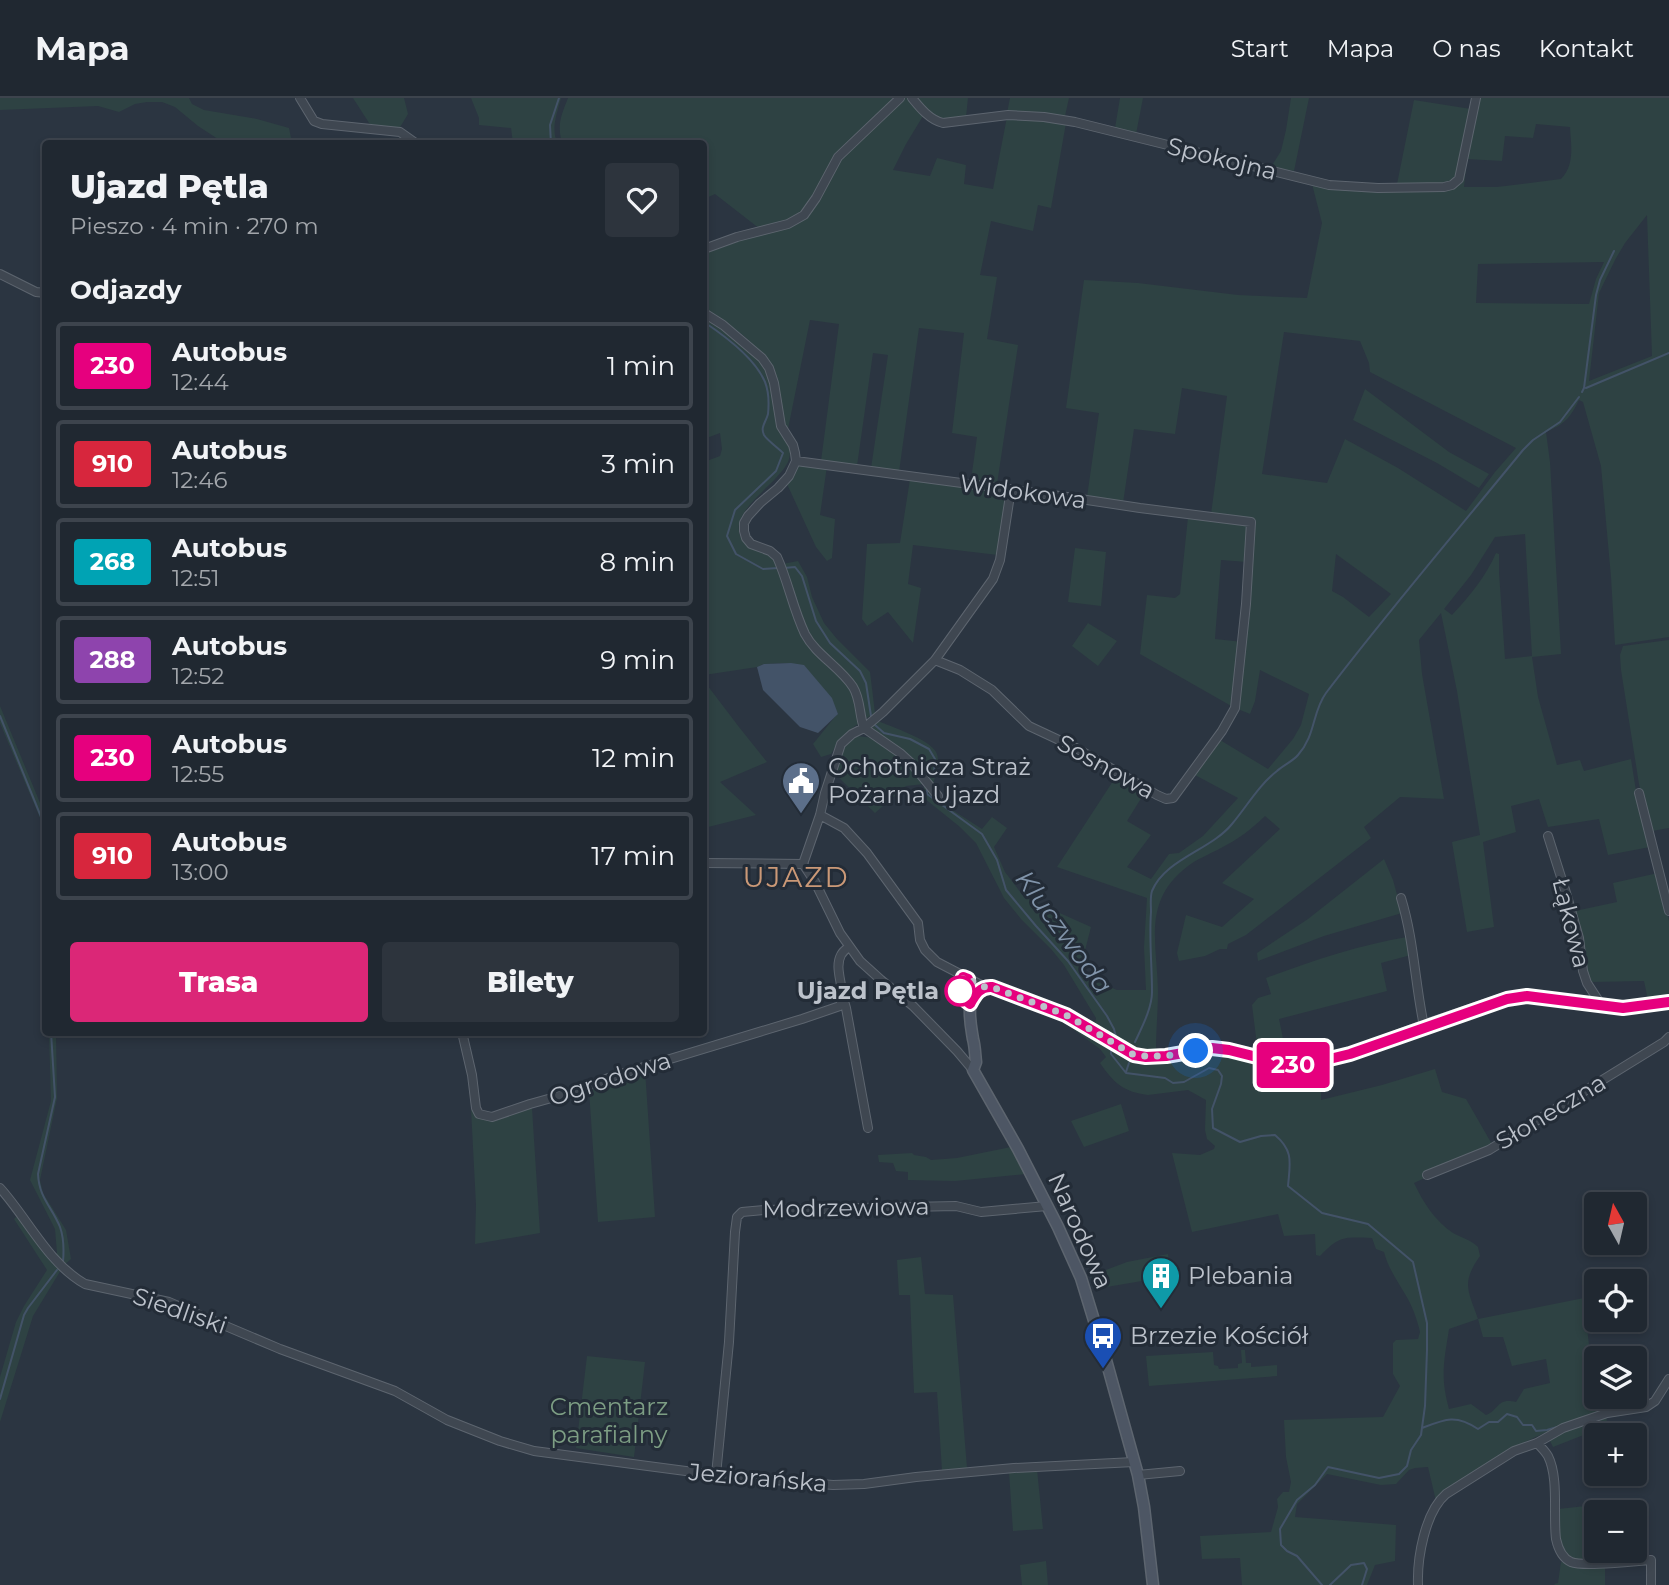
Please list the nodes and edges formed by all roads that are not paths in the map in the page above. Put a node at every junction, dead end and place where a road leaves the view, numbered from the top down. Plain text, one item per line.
1 (300, 98) edge
2 (900, 98) edge
3 (912, 98) edge
4 (1476, 98) edge
5 (411, 140) edge
6 (707, 249) edge
7 (0, 274) edge
8 (42, 293) edge
9 (707, 315) edge
10 (796, 461) junction
11 (1011, 489) junction
12 (1251, 522) joint
13 (935, 660) junction
14 (864, 728) junction
15 (1639, 793) dead end
16 (938, 796) dead end
17 (820, 816) junction
18 (1548, 836) dead end
19 (707, 863) edge
20 (803, 864) junction
21 (1401, 898) dead end
22 (1669, 911) edge
23 (849, 947) junction
24 (985, 987) junction
25 (843, 998) junction
26 (1669, 1001) edge
27 (1602, 1006) junction
28 (1424, 1026) junction
29 (463, 1036) edge
30 (1669, 1037) edge
31 (973, 1070) junction
32 (868, 1128) dead end
33 (1427, 1175) dead end
34 (0, 1188) edge
35 (1047, 1206) junction
36 (1669, 1379) edge
37 (395, 1391) joint
38 (1537, 1443) junction
39 (1134, 1462) junction
40 (1180, 1471) dead end
41 (716, 1475) junction
42 (1138, 1475) junction
43 (1153, 1585) edge
44 (1418, 1585) edge
45 (1651, 1585) edge

1 - 5 street
2 - 6 street
3 - 4 street, Spokojna
7 - 8 street
9 - 10 street
10 - 11 street, Widokowa
10 - 14 street
11 - 12 street, Widokowa
11 - 13 street
12 - 13 street, Sosnowa
13 - 14 street
14 - 16 street
14 - 17 street
15 - 22 street
17 - 20 street
17 - 24 street
18 - 27 street, Łąkowa
19 - 20 street
20 - 23 street
21 - 28 street
23 - 25 street
23 - 31 street
24 - 28 street
24 - 31 street
25 - 29 street, Ogrodowa
25 - 32 street
26 - 27 street
27 - 28 street
30 - 33 street, Słoneczna
31 - 35 street, Narodowa
34 - 37 street, Siedliski
35 - 39 street, Narodowa
35 - 41 street, Modrzewiowa
36 - 38 street
37 - 41 street, Jeziorańska
38 - 44 street
38 - 45 street
39 - 41 street, Jeziorańska
39 - 42 street, Narodowa
40 - 42 street
42 - 43 street, Narodowa

